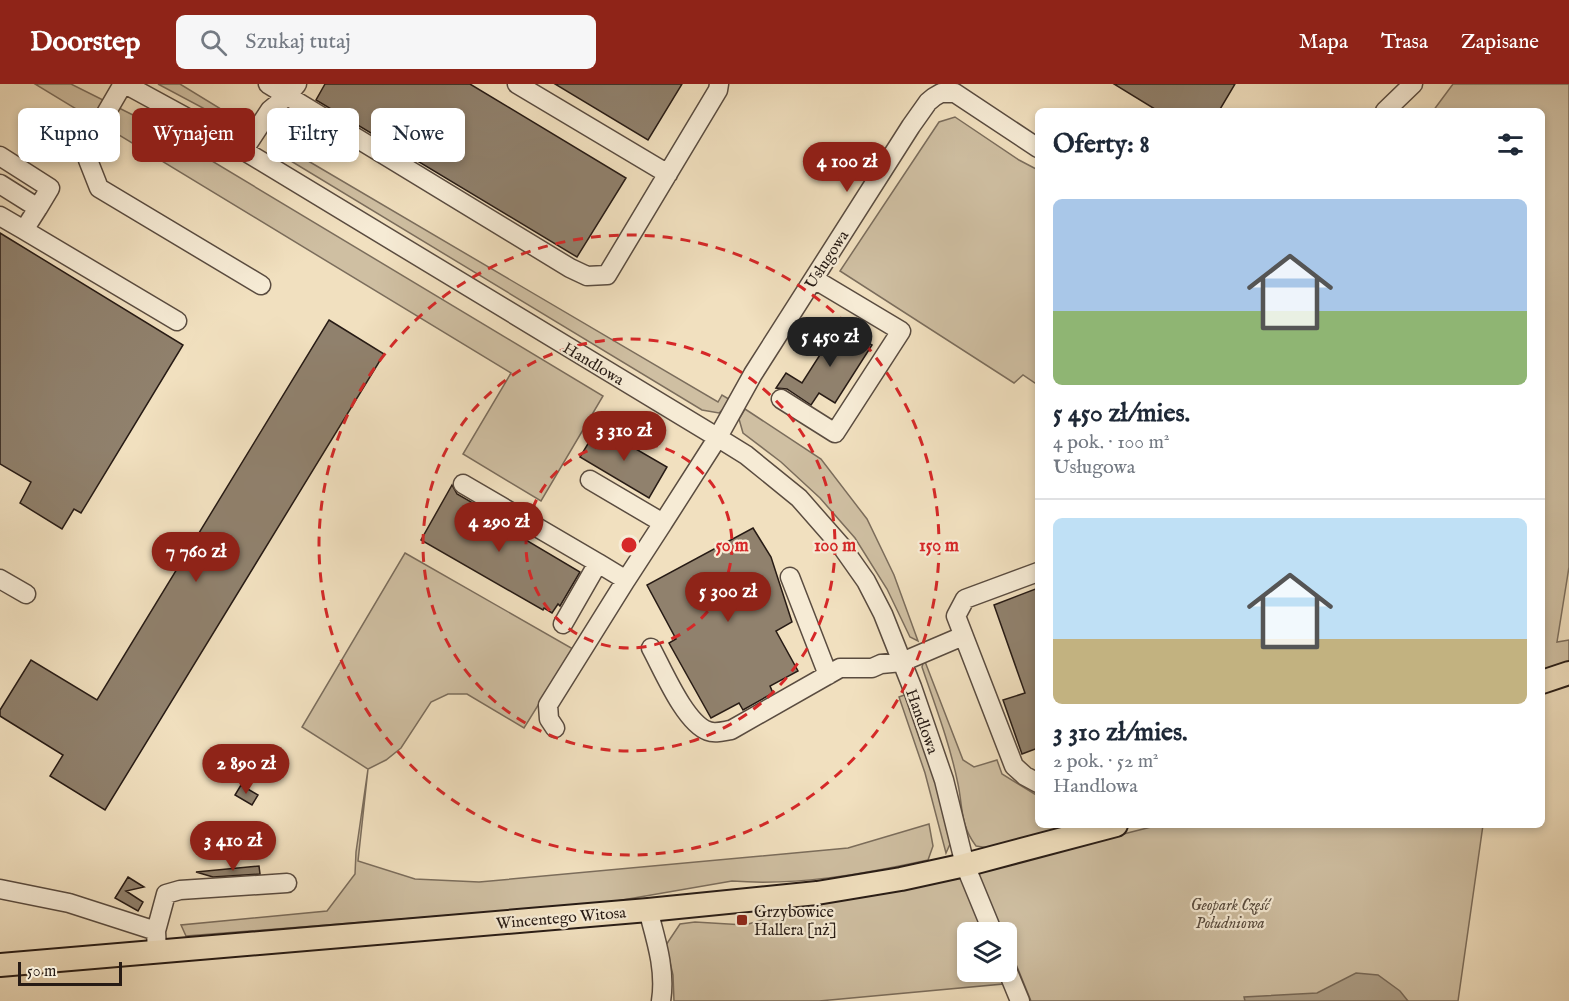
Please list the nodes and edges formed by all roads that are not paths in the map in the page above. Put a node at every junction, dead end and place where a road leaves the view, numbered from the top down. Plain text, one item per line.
1 (124, 84) edge
2 (268, 84) edge
3 (517, 84) edge
4 (719, 84) edge
5 (1413, 84) edge
6 (292, 90) edge
7 (170, 108) edge
8 (1388, 108) edge
9 (255, 133) edge
10 (1035, 146) edge
11 (0, 156) edge
12 (255, 158) edge
13 (668, 174) junction
14 (0, 184) edge
15 (38, 208) junction
16 (0, 216) edge
17 (24, 231) junction
18 (813, 279) junction
19 (261, 285) dead end
20 (177, 321) dead end
21 (781, 399) dead end
22 (718, 437) junction
23 (590, 480) dead end
24 (463, 484) dead end
25 (663, 523) junction
26 (598, 563) junction
27 (1035, 573) edge
28 (790, 577) dead end
29 (0, 579) edge
30 (626, 579) junction
31 (26, 594) dead end
32 (563, 624) dead end
33 (963, 636) junction
34 (651, 648) dead end
35 (902, 662) junction
36 (828, 675) junction
37 (555, 728) dead end
38 (1035, 781) edge
39 (1105, 828) edge
40 (965, 865) junction
41 (287, 883) dead end
42 (0, 889) edge
43 (648, 910) junction
44 (988, 922) edge
45 (157, 942) junction
46 (0, 965) edge
47 (1012, 982) edge
48 (661, 1001) edge
49 (1020, 1001) edge

1 - 7 street, Handlowa
1 - 19 street
2 - 6 street
3 - 13 street
4 - 13 street
5 - 8 street
6 - 9 street
6 - 13 street
10 - 18 street, Usługowa
11 - 15 street
12 - 22 street, Handlowa
14 - 15 street
15 - 17 street
16 - 17 street
17 - 20 street
18 - 21 street
18 - 22 street, Usługowa
22 - 25 street, Usługowa
22 - 35 street, Handlowa
23 - 25 street
24 - 26 street
25 - 30 street, Usługowa
26 - 30 street
26 - 32 street
27 - 33 street
28 - 36 street
29 - 31 street
30 - 37 street, Usługowa
33 - 35 street
33 - 38 street
34 - 36 street
35 - 36 street
35 - 40 street, Handlowa
39 - 40 main road, Wincentego Witosa
40 - 43 main road, Wincentego Witosa
40 - 44 street, Handlowa
41 - 45 street
42 - 45 street
43 - 45 main road, Wincentego Witosa
43 - 48 street
45 - 46 main road, Wincentego Witosa
47 - 49 street

